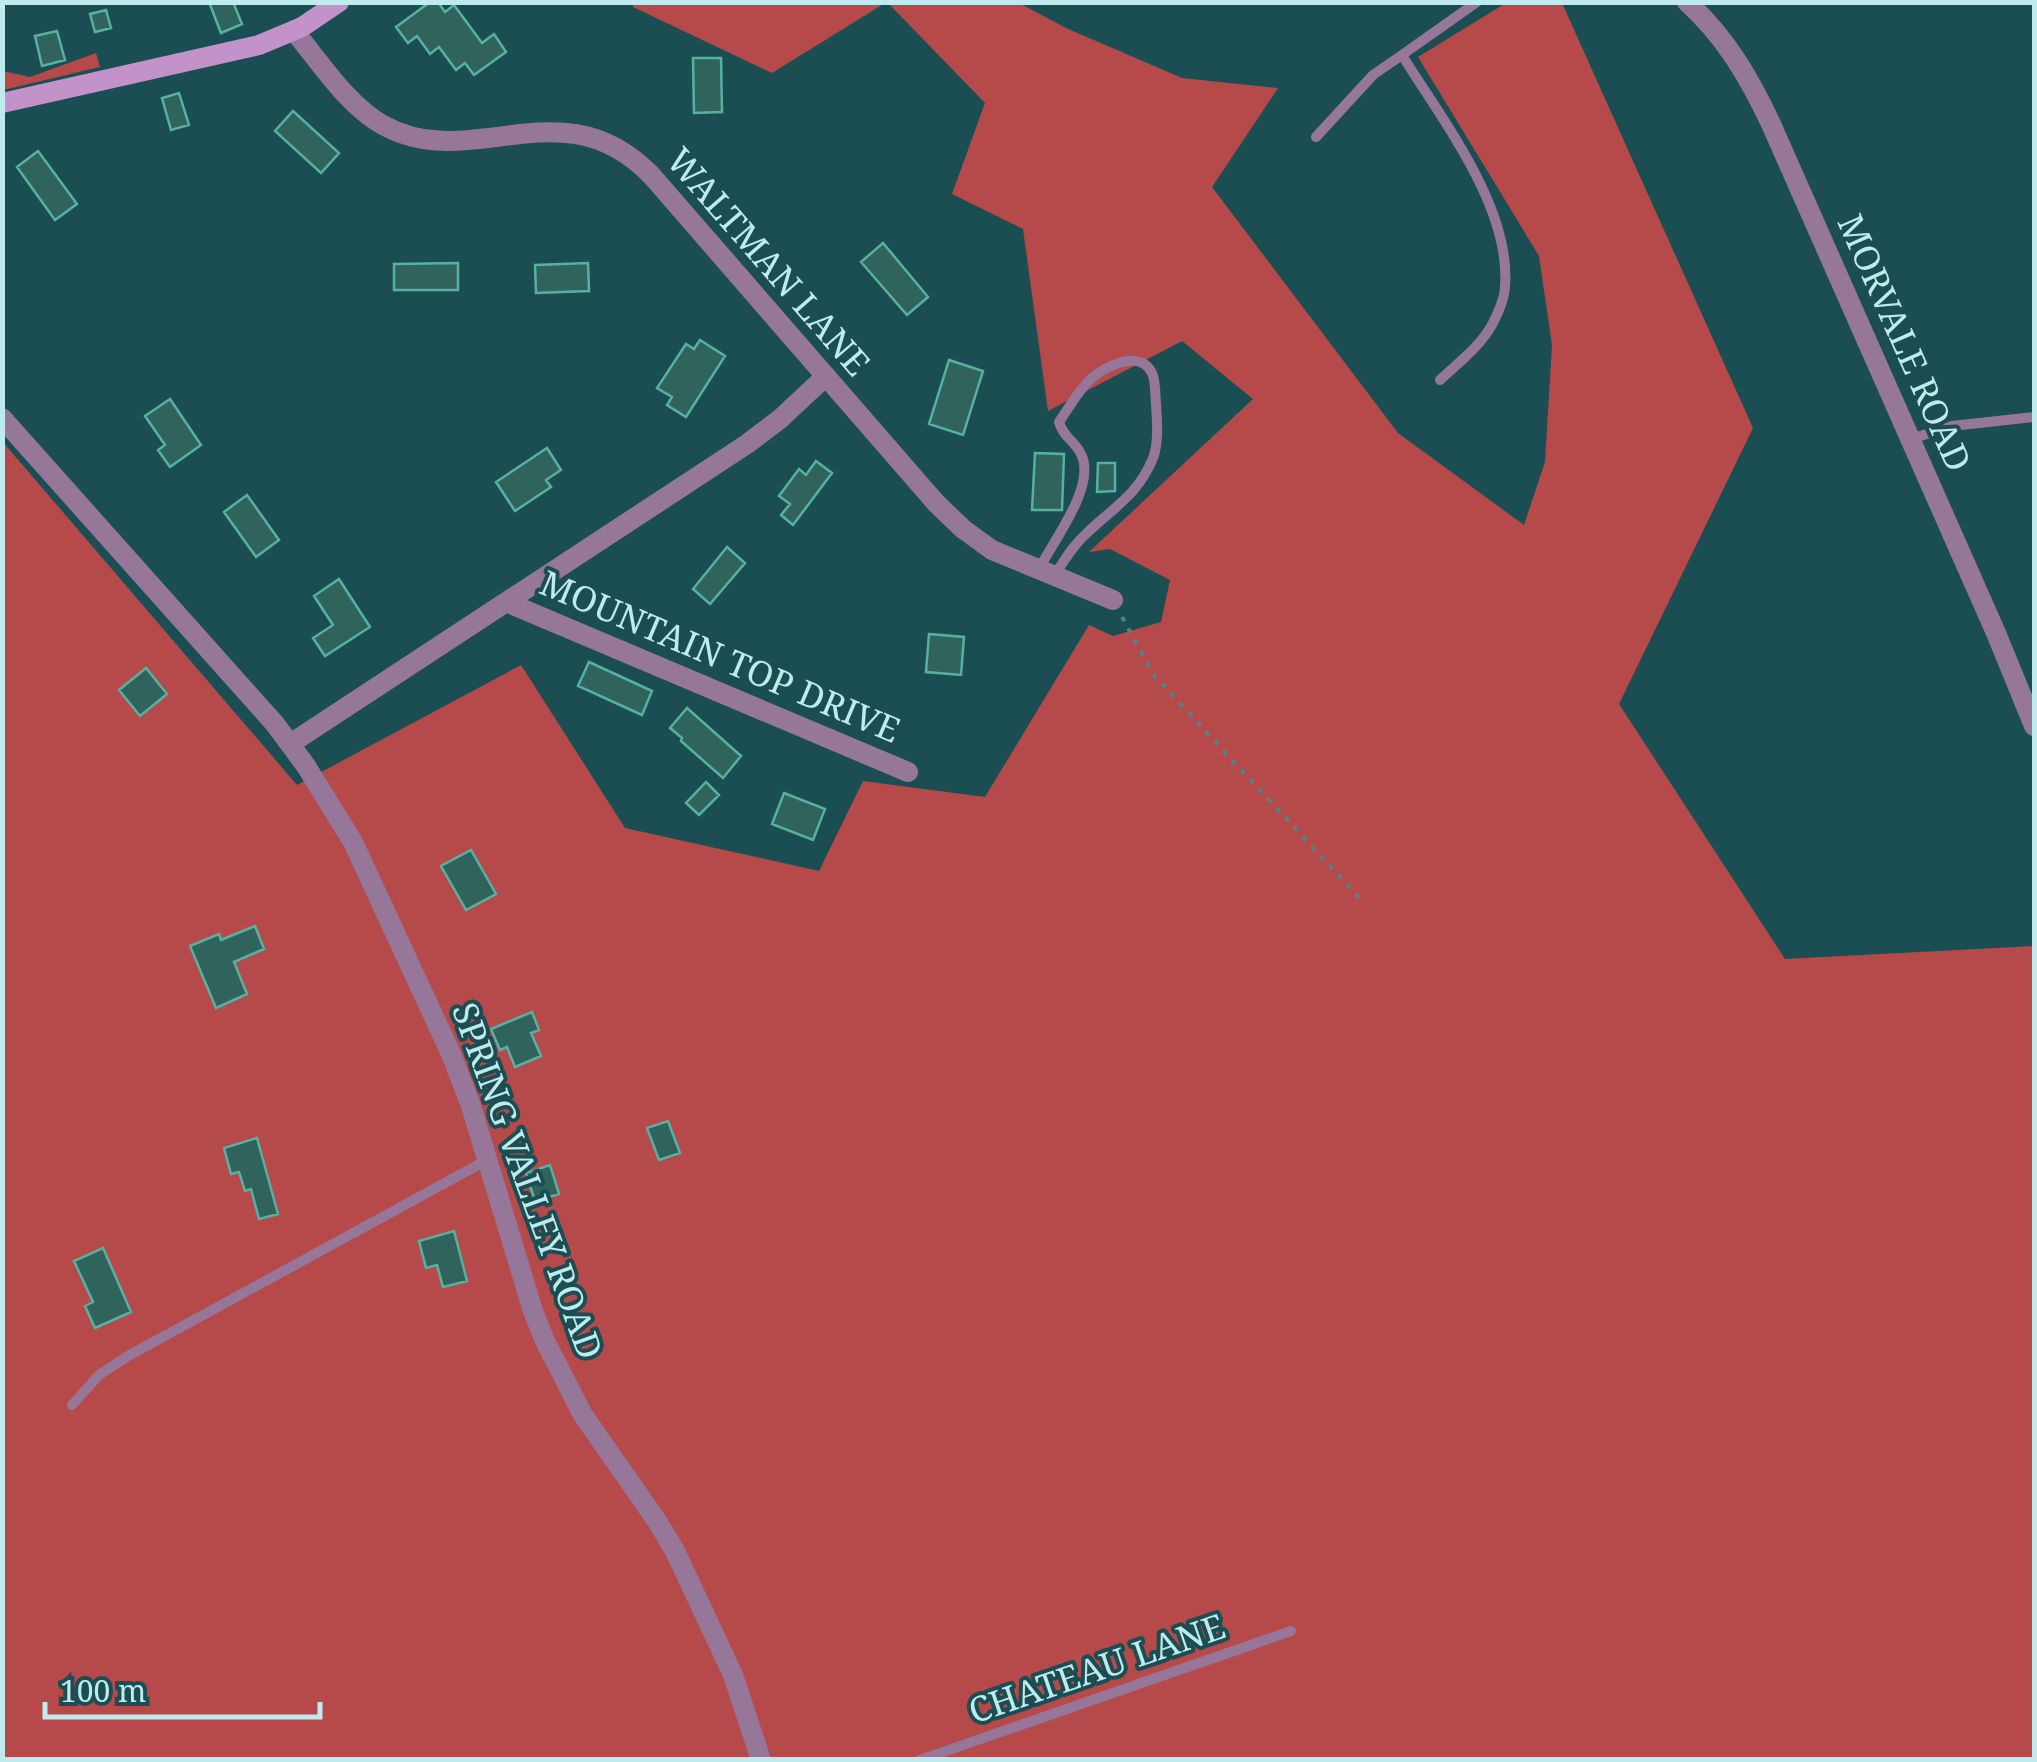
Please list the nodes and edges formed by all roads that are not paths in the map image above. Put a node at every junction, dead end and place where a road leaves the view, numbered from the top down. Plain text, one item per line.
1 (339, 2) edge
2 (1477, 2) edge
3 (1687, 2) edge
4 (294, 30) junction
5 (1402, 56) junction
6 (2, 103) edge
7 (1316, 137) dead end
8 (826, 376) junction
9 (1440, 380) dead end
10 (2034, 417) edge
11 (2, 418) edge
12 (1911, 439) junction
13 (1046, 573) junction
14 (1113, 600) road end
15 (506, 602) junction
16 (2034, 726) edge
17 (290, 744) junction
18 (908, 772) dead end
19 (488, 1159) junction
20 (72, 1405) dead end
21 (1291, 1631) dead end
22 (761, 1760) edge
23 (920, 1760) edge

1 - 4 main road
2 - 5 lane
3 - 12 street, MORVALE ROAD
4 - 6 main road
4 - 8 street, WALTMAN LANE
5 - 7 lane
5 - 9 lane
8 - 13 street, WALTMAN LANE
8 - 15 street, MOUNTAIN TOP DRIVE
10 - 12 lane
11 - 17 street, SPRING VALLEY ROAD
12 - 16 street, MORVALE ROAD
13 - 13 lane
13 - 14 street, WALTMAN LANE
15 - 17 street, MOUNTAIN TOP DRIVE
15 - 18 street, MOUNTAIN TOP DRIVE
17 - 19 street, SPRING VALLEY ROAD
19 - 20 lane
19 - 22 street, SPRING VALLEY ROAD
21 - 23 lane, CHATEAU LANE

